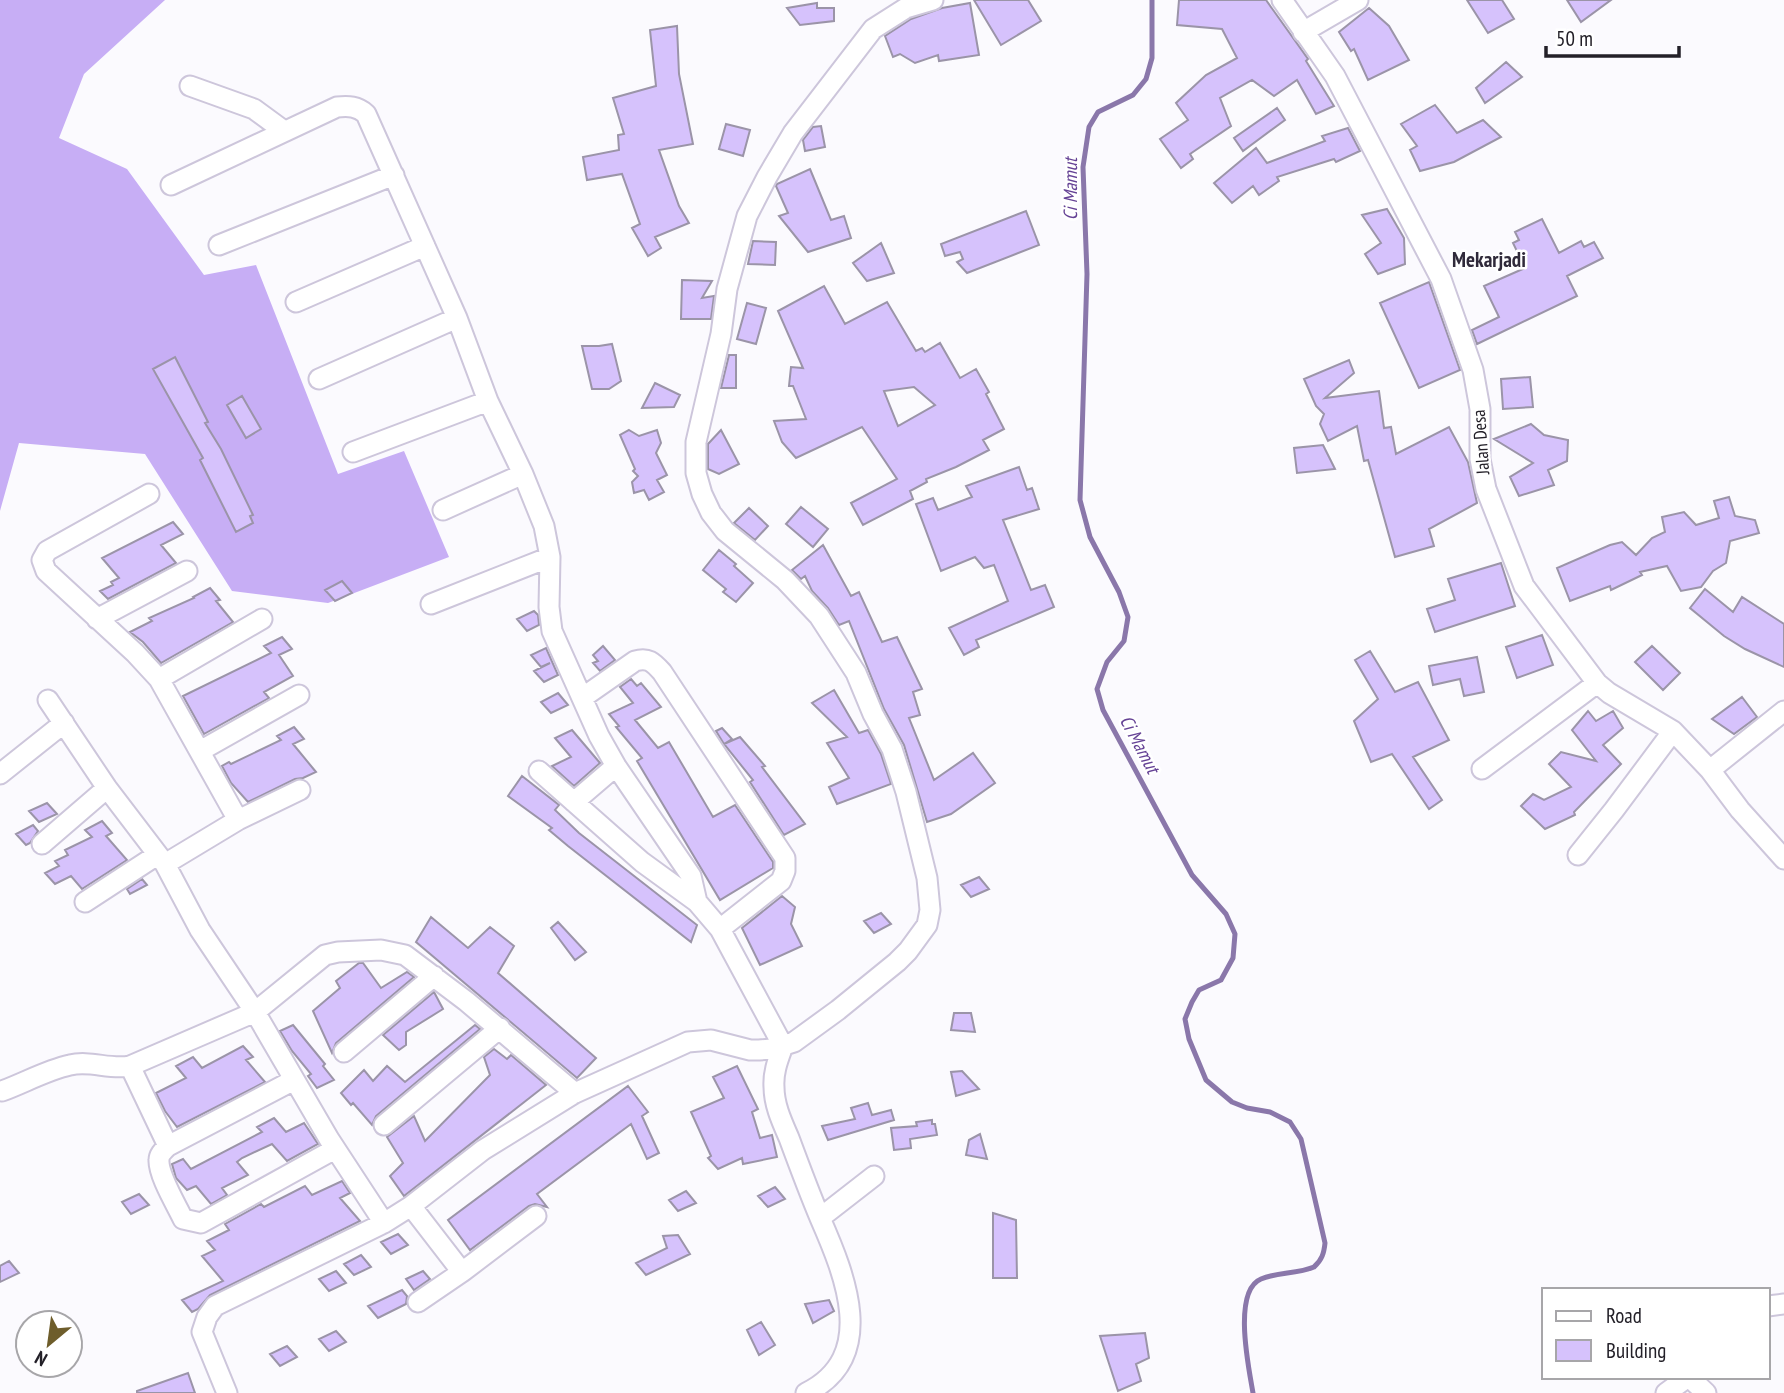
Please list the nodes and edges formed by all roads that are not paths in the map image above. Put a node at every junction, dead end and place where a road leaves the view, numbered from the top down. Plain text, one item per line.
1 (933, 0) edge
2 (1282, 0) edge
3 (1358, 0) edge
4 (1303, 32) junction
5 (190, 86) dead end
6 (284, 131) junction
7 (394, 175) junction
8 (171, 184) dead end
9 (219, 245) dead end
10 (425, 246) junction
11 (296, 302) dead end
12 (457, 318) junction
13 (319, 379) dead end
14 (488, 401) junction
15 (353, 452) dead end
16 (523, 474) junction
17 (149, 494) dead end
18 (443, 510) dead end
19 (550, 557) junction
20 (187, 571) dead end
21 (431, 604) dead end
22 (97, 619) junction
23 (262, 619) dead end
24 (159, 679) junction
25 (1597, 683) junction
26 (299, 695) dead end
27 (582, 698) junction
28 (48, 700) dead end
29 (1784, 711) edge
30 (64, 723) junction
31 (1673, 731) junction
32 (200, 751) junction
33 (616, 766) junction
34 (1482, 769) dead end
35 (1710, 770) junction
36 (539, 771) dead end
37 (0, 774) edge
38 (107, 789) junction
39 (300, 790) dead end
40 (574, 802) junction
41 (238, 820) junction
42 (42, 844) dead end
43 (1577, 855) dead end
44 (1784, 859) edge
45 (161, 860) junction
46 (85, 902) dead end
47 (697, 902) junction
48 (720, 929) junction
49 (434, 976) junction
50 (254, 1012) junction
51 (500, 1028) junction
52 (783, 1046) junction
53 (344, 1052) dead end
54 (130, 1066) junction
55 (294, 1080) junction
56 (2, 1091) dead end
57 (575, 1093) junction
58 (384, 1125) dead end
59 (168, 1146) junction
60 (335, 1149) junction
61 (874, 1176) dead end
62 (411, 1206) junction
63 (536, 1216) dead end
64 (820, 1218) junction
65 (384, 1223) junction
66 (462, 1272) junction
67 (418, 1302) dead end
68 (1685, 1379) edge
69 (1690, 1379) edge
70 (227, 1393) edge
71 (806, 1393) edge
72 (1666, 1393) edge
73 (1706, 1393) edge

1 - 52 street
2 - 4 street, Jalan Desa
3 - 4 street
4 - 25 street, Jalan Desa
5 - 6 street
6 - 7 street
6 - 8 street
7 - 9 street
7 - 10 street
10 - 11 street
10 - 12 street
12 - 13 street
12 - 14 street
14 - 15 street
14 - 16 street
16 - 18 street
16 - 19 street
17 - 22 street
19 - 21 street
19 - 27 street
20 - 22 street
22 - 24 street
23 - 24 street
24 - 32 street
25 - 31 street, Jalan Desa
25 - 34 street
26 - 32 street
27 - 33 street
27 - 48 street
28 - 30 street
29 - 35 street
30 - 37 street
30 - 38 street
31 - 35 street, Jalan Desa
31 - 43 street
32 - 41 street
33 - 40 street
33 - 47 street
35 - 44 street, Jalan Desa
36 - 40 street
38 - 42 street
38 - 45 street
39 - 41 street
40 - 47 street
41 - 45 street
45 - 46 street
45 - 50 street
47 - 48 street
48 - 52 street
49 - 50 street
49 - 51 street
49 - 53 street
50 - 54 street
50 - 55 street
51 - 57 street
51 - 58 street
52 - 57 street
52 - 64 street
54 - 56 street
54 - 59 street
55 - 59 street
55 - 60 street
57 - 62 street
59 - 60 street
60 - 65 street
61 - 64 street
62 - 65 street
62 - 66 street
63 - 66 street
64 - 71 street
65 - 70 street
66 - 67 street
68 - 72 street
69 - 73 street

